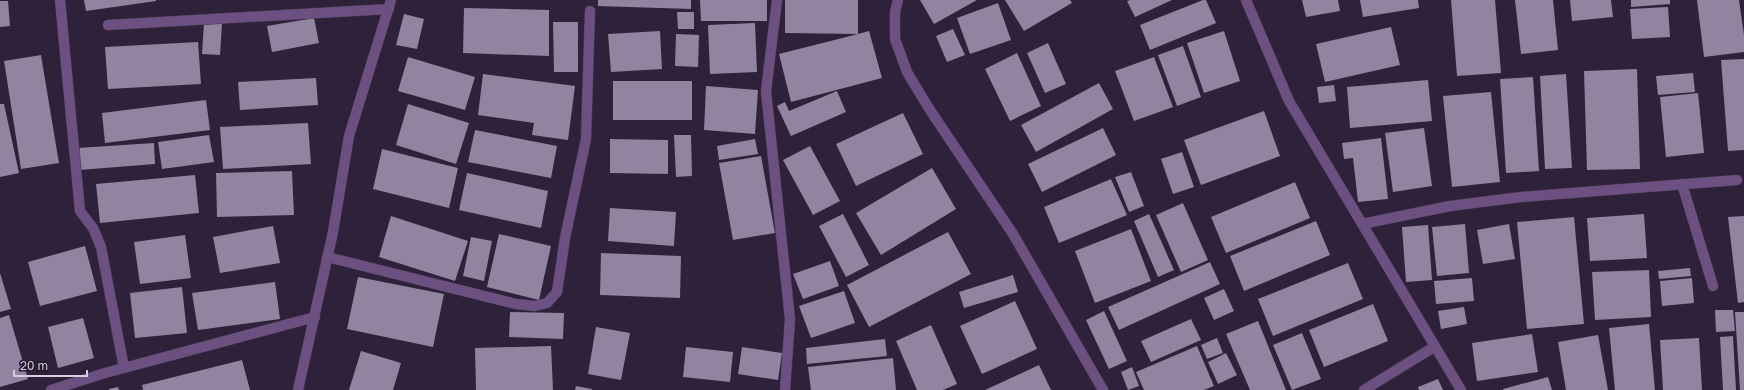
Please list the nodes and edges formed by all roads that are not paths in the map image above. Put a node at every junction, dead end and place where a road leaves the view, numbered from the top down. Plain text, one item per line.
1 (60, 0) edge
2 (777, 0) edge
3 (890, 0) edge
4 (898, 0) edge
5 (1246, 0) edge
6 (390, 4) edge
7 (590, 11) dead end
8 (894, 12) junction
9 (108, 25) dead end
10 (1737, 180) dead end
11 (1682, 184) junction
12 (1362, 224) junction
13 (327, 257) junction
14 (1713, 286) dead end
15 (315, 317) junction
16 (1434, 347) junction
17 (124, 368) junction
18 (51, 390) edge
19 (298, 390) edge
20 (785, 390) edge
21 (1103, 390) edge
22 (1364, 390) edge
23 (1461, 390) edge

1 - 17 street
2 - 20 street
3 - 8 street
4 - 8 street
5 - 12 street
6 - 9 street
6 - 13 street
7 - 13 street
8 - 21 street
10 - 11 street
11 - 12 street
11 - 14 street
12 - 16 street
13 - 15 street
15 - 17 street
15 - 19 street
16 - 22 street
16 - 23 street
17 - 18 street

